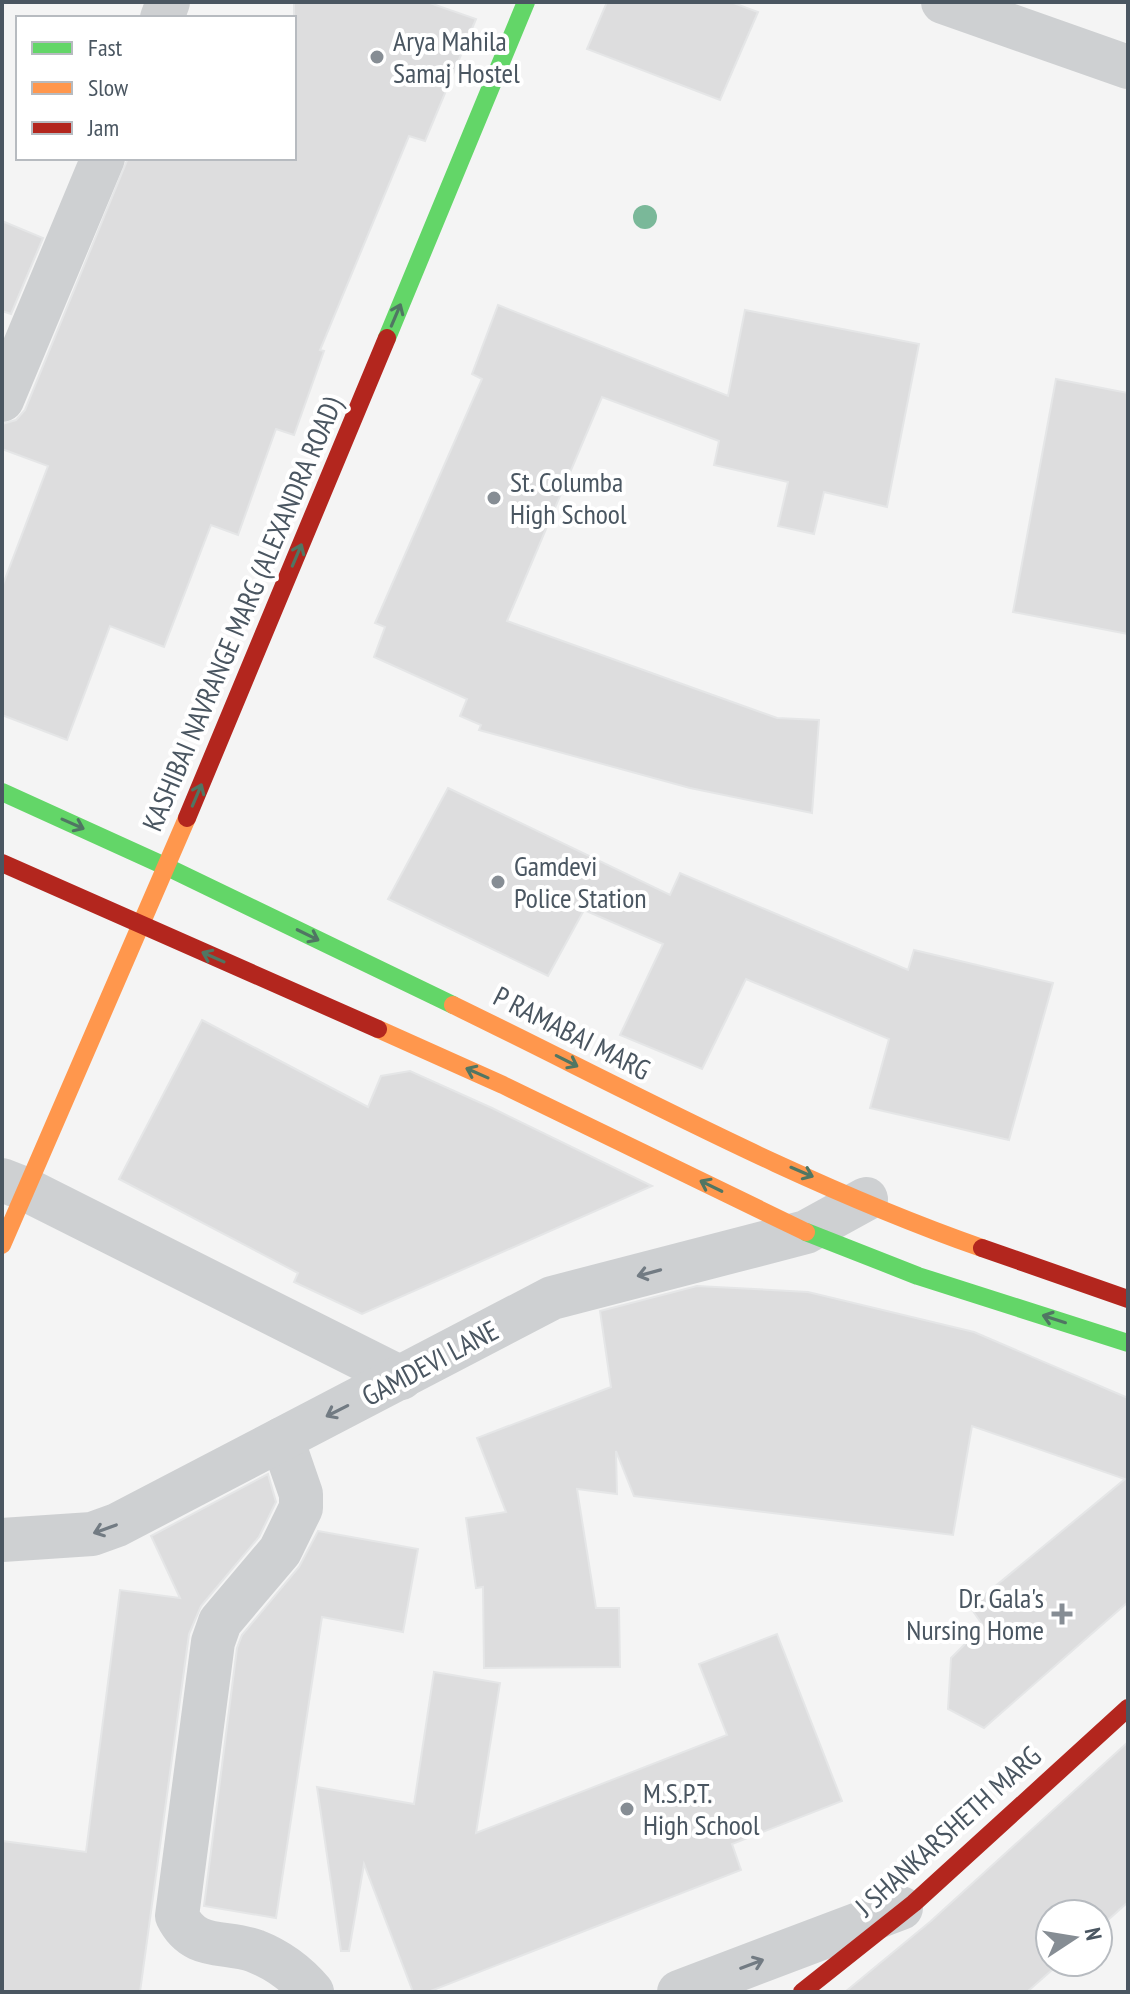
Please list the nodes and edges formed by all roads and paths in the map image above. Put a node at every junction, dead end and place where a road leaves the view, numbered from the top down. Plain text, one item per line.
1 (526, 2) edge
2 (970, 6) edge
3 (1128, 67) edge
4 (102, 160) edge
5 (2, 400) edge
6 (2, 792) edge
7 (2, 863) edge
8 (167, 867) junction
9 (140, 924) junction
10 (525, 1040) junction
11 (509, 1074) junction
12 (14, 1185) edge
13 (866, 1199) junction
14 (806, 1232) junction
15 (2, 1245) edge
16 (1128, 1299) edge
17 (1128, 1343) edge
18 (401, 1378) junction
19 (282, 1439) junction
20 (2, 1540) edge
21 (1128, 1708) edge
22 (914, 1903) junction
23 (312, 1992) edge
24 (679, 1992) edge
25 (802, 1992) edge

8 -> 1 main road, KASHIBAI NAVRANGE MARG (ALEXANDRA ROAD)
2 - 3 street
4 - 5 street
6 -> 8 main road, P RAMABAI MARG
7 - 9 main road
8 - 9 main road, KASHIBAI NAVRANGE MARG (ALEXANDRA ROAD)
8 -> 10 main road, P RAMABAI MARG
11 -> 9 main road
9 - 12 main road, KASHIBAI NAVRANGE MARG (ALEXANDRA ROAD)
10 - 11 main road
10 -> 13 main road, P RAMABAI MARG
14 -> 11 main road
12 - 15 main road, KASHIBAI NAVRANGE MARG (ALEXANDRA ROAD)
12 - 18 street
13 - 14 street, GAMDEVI LANE
13 - 16 main road, P RAMABAI MARG
17 -> 14 main road
14 -> 18 street, GAMDEVI LANE
18 -> 19 street, GAMDEVI LANE
19 -> 20 street, GAMDEVI LANE
19 - 23 street
21 - 22 main road, J SHANKARSHETH MARG
24 -> 22 street
22 - 25 main road, J SHANKARSHETH MARG

